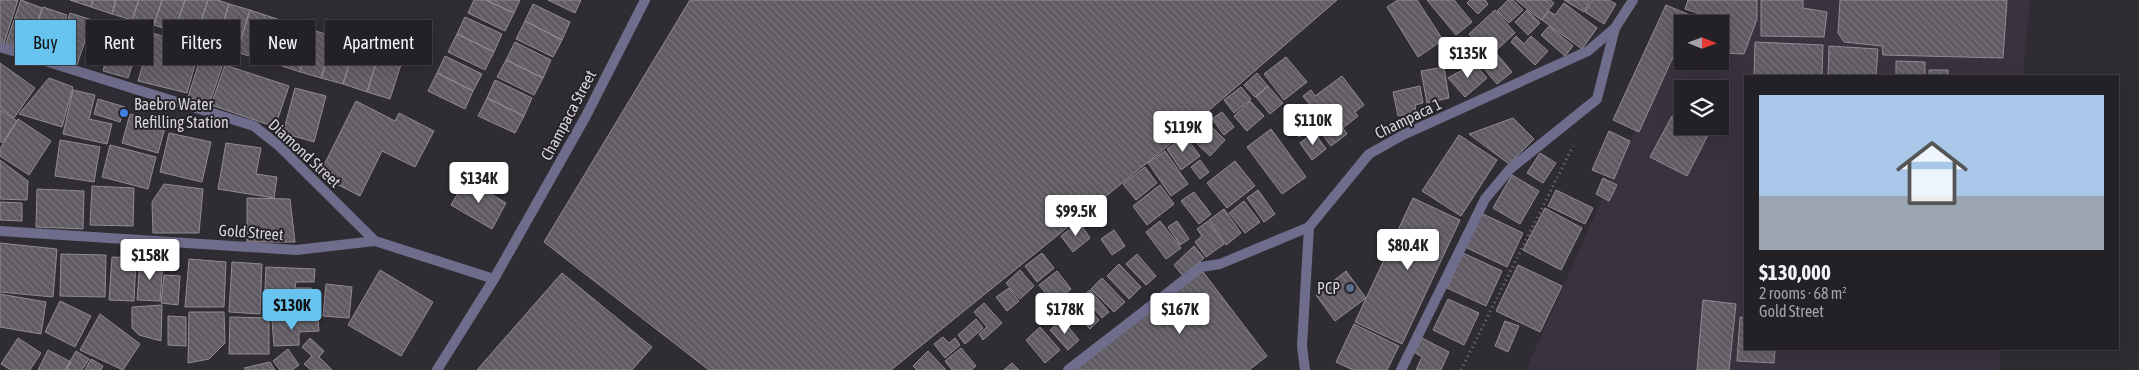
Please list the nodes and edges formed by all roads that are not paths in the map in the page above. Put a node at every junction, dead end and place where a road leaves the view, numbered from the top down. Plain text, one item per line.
1 (645, 0) edge
2 (1633, 0) edge
3 (1615, 28) junction
4 (1, 50) edge
5 (1309, 227) junction
6 (0, 231) edge
7 (375, 241) junction
8 (494, 279) junction
9 (437, 370) edge
10 (1068, 370) edge
11 (1305, 370) edge
12 (1401, 370) edge

1 - 8 street, Champaca Street
2 - 3 street, Champaca 1
3 - 5 street, Champaca 1
3 - 12 street
4 - 7 street, Diamond Street
5 - 10 street
5 - 11 street
6 - 7 street, Gold Street
7 - 8 street, Gold Street
8 - 9 street, Champaca Street

